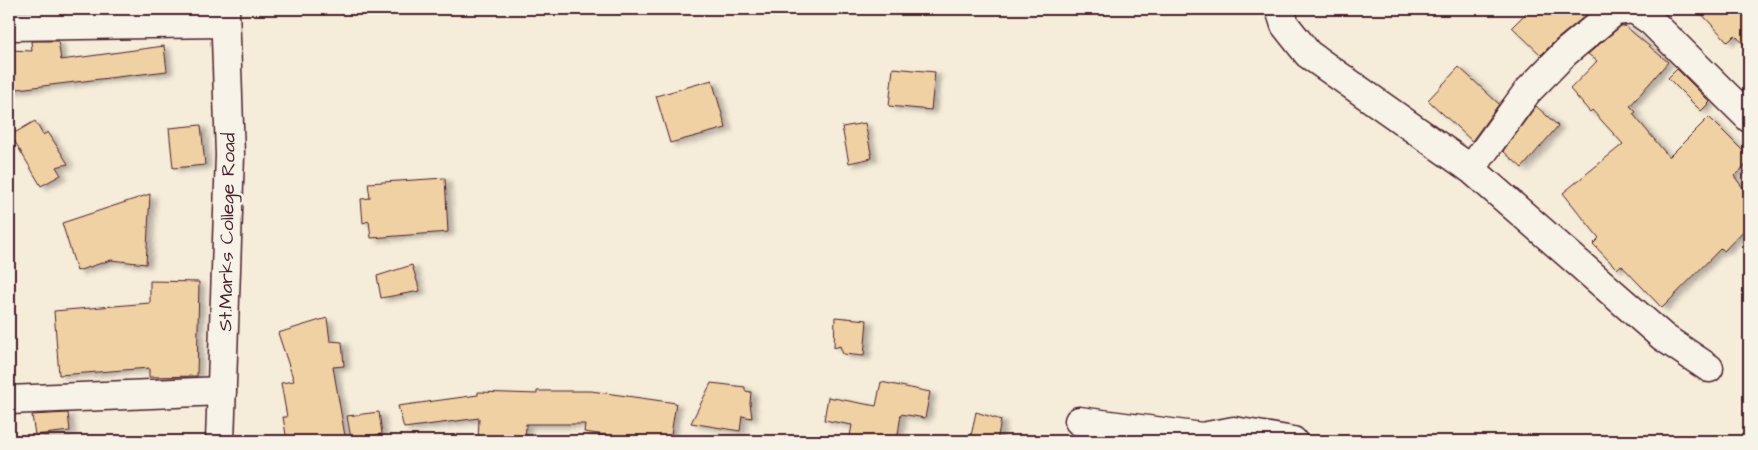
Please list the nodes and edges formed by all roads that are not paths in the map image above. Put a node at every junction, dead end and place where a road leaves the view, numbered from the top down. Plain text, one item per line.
1 (1280, 9) edge
2 (225, 16) edge
3 (9, 26) edge
4 (1749, 118) edge
5 (1471, 169) junction
6 (1709, 368) dead end
7 (222, 391) junction
8 (9, 400) edge
9 (1079, 421) dead end
10 (1202, 439) edge
11 (220, 441) edge
12 (1293, 441) edge

1 - 5 street
2 - 3 street, St.Marks College Road
2 - 7 street, St.Marks College Road
4 - 5 street
5 - 6 street
7 - 8 street
7 - 11 street, St.Marks College Road
9 - 10 street
10 - 12 street

